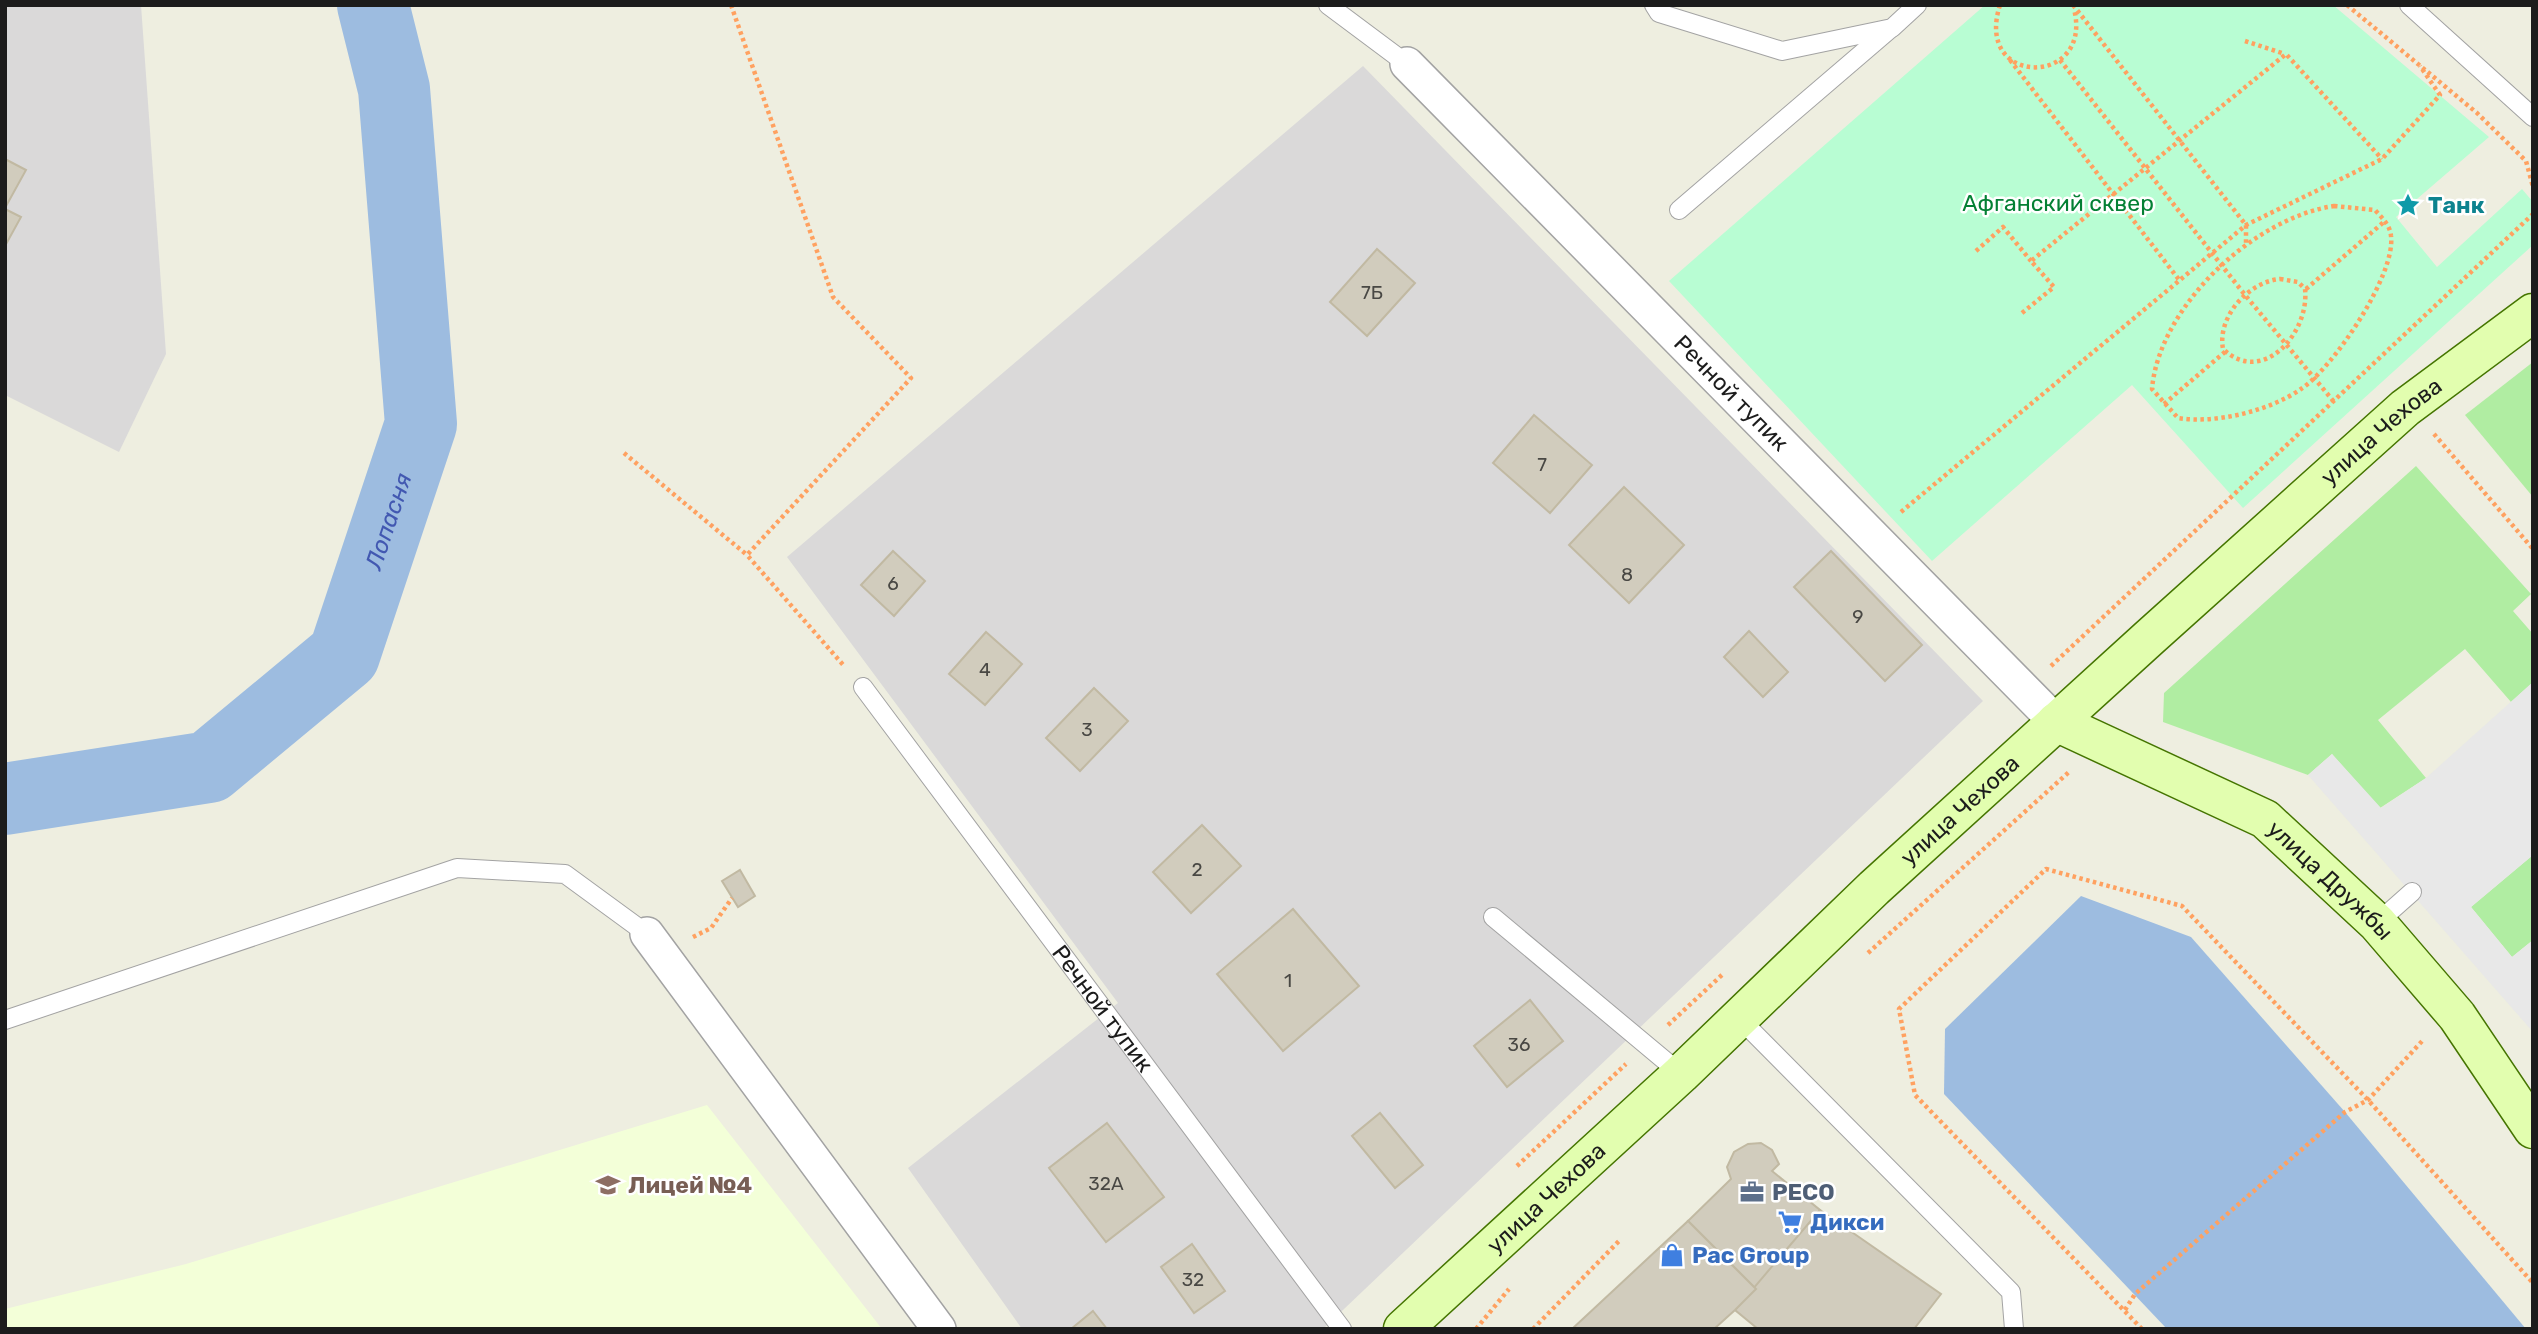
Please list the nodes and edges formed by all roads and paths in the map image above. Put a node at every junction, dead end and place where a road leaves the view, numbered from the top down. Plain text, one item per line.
1 (731, 5) edge
2 (1328, 5) edge
3 (1654, 5) edge
4 (1917, 5) edge
5 (2000, 5) edge
6 (2072, 5) edge
7 (2347, 5) edge
8 (2409, 5) edge
9 (1892, 28) junction
10 (2245, 41) dead end
11 (2286, 54) junction
12 (2010, 60) junction
13 (2060, 60) junction
14 (1407, 64) joint
15 (2420, 66) junction
16 (2533, 117) edge
17 (2180, 139) junction
18 (2382, 159) junction
19 (2145, 168) junction
20 (2533, 187) edge
21 (2112, 194) junction
22 (1679, 211) dead end
23 (2385, 221) junction
24 (2246, 225) junction
25 (2246, 246) junction
26 (1976, 251) dead end
27 (2212, 253) junction
28 (2031, 261) junction
29 (2223, 266) junction
30 (2180, 281) junction
31 (2305, 289) junction
32 (2245, 295) junction
33 (2022, 313) dead end
34 (2533, 313) edge
35 (2286, 344) junction
36 (2226, 351) junction
37 (2315, 379) junction
38 (2335, 403) dead end
39 (2164, 404) junction
40 (2441, 423) dead end
41 (624, 453) dead end
42 (1874, 536) junction
43 (2533, 549) edge
44 (747, 555) junction
45 (863, 687) joint
46 (2056, 722) junction
47 (2100, 744) junction
48 (2412, 892) dead end
49 (732, 898) dead end
50 (1493, 917) dead end
51 (2376, 923) junction
52 (654, 944) junction
53 (1861, 960) dead end
54 (1739, 1018) junction
55 (5, 1020) edge
56 (2424, 1039) dead end
57 (1681, 1073) junction
58 (2368, 1100) junction
59 (2533, 1129) edge
60 (1620, 1240) dead end
61 (1514, 1283) dead end
62 (2533, 1283) edge
63 (2125, 1310) junction
64 (939, 1329) edge
65 (1342, 1329) edge
66 (1404, 1329) edge
67 (1476, 1329) edge
68 (1533, 1329) edge
69 (2014, 1329) edge
70 (2142, 1329) edge

1 - 44 path
2 - 14 lane
3 - 9 lane
4 - 9 lane
5 - 12 path
6 - 13 path
6 - 17 path
7 - 15 path
8 - 16 lane
9 - 22 lane
10 - 11 path
11 - 17 path
11 - 18 path
12 - 13 path
12 - 21 path
13 - 19 path
14 - 42 street, Речной тупик
15 - 18 path
15 - 20 path
17 - 19 path
17 - 24 path
18 - 24 path
19 - 21 path
19 - 27 path
21 - 28 path
21 - 30 path
23 - 25 path
23 - 31 path
23 - 37 path
24 - 25 path
24 - 27 path
25 - 29 path
26 - 28 path
27 - 29 path
27 - 30 path
28 - 33 path
29 - 32 path
29 - 39 path
30 - 42 path
31 - 32 path
31 - 35 path
32 - 35 path
32 - 36 path
34 - 46 main road, улица Чехова
35 - 36 path
35 - 37 path
36 - 39 path
37 - 38 path
37 - 39 path
40 - 43 path
41 - 44 path
42 - 46 street, Речной тупик
44 - 45 path
45 - 65 lane, Речной тупик
46 - 47 main road, улица Дружбы
46 - 54 main road, улица Чехова
47 - 51 main road, улица Дружбы
47 - 53 path
48 - 51 lane
49 - 52 path
50 - 57 lane
51 - 59 main road, улица Дружбы
52 - 55 lane
52 - 64 street
54 - 57 main road, улица Чехова
54 - 69 lane
56 - 58 path
57 - 66 main road, улица Чехова
58 - 62 path
58 - 63 path
58 - 63 path
60 - 68 path
61 - 67 path
63 - 70 path

